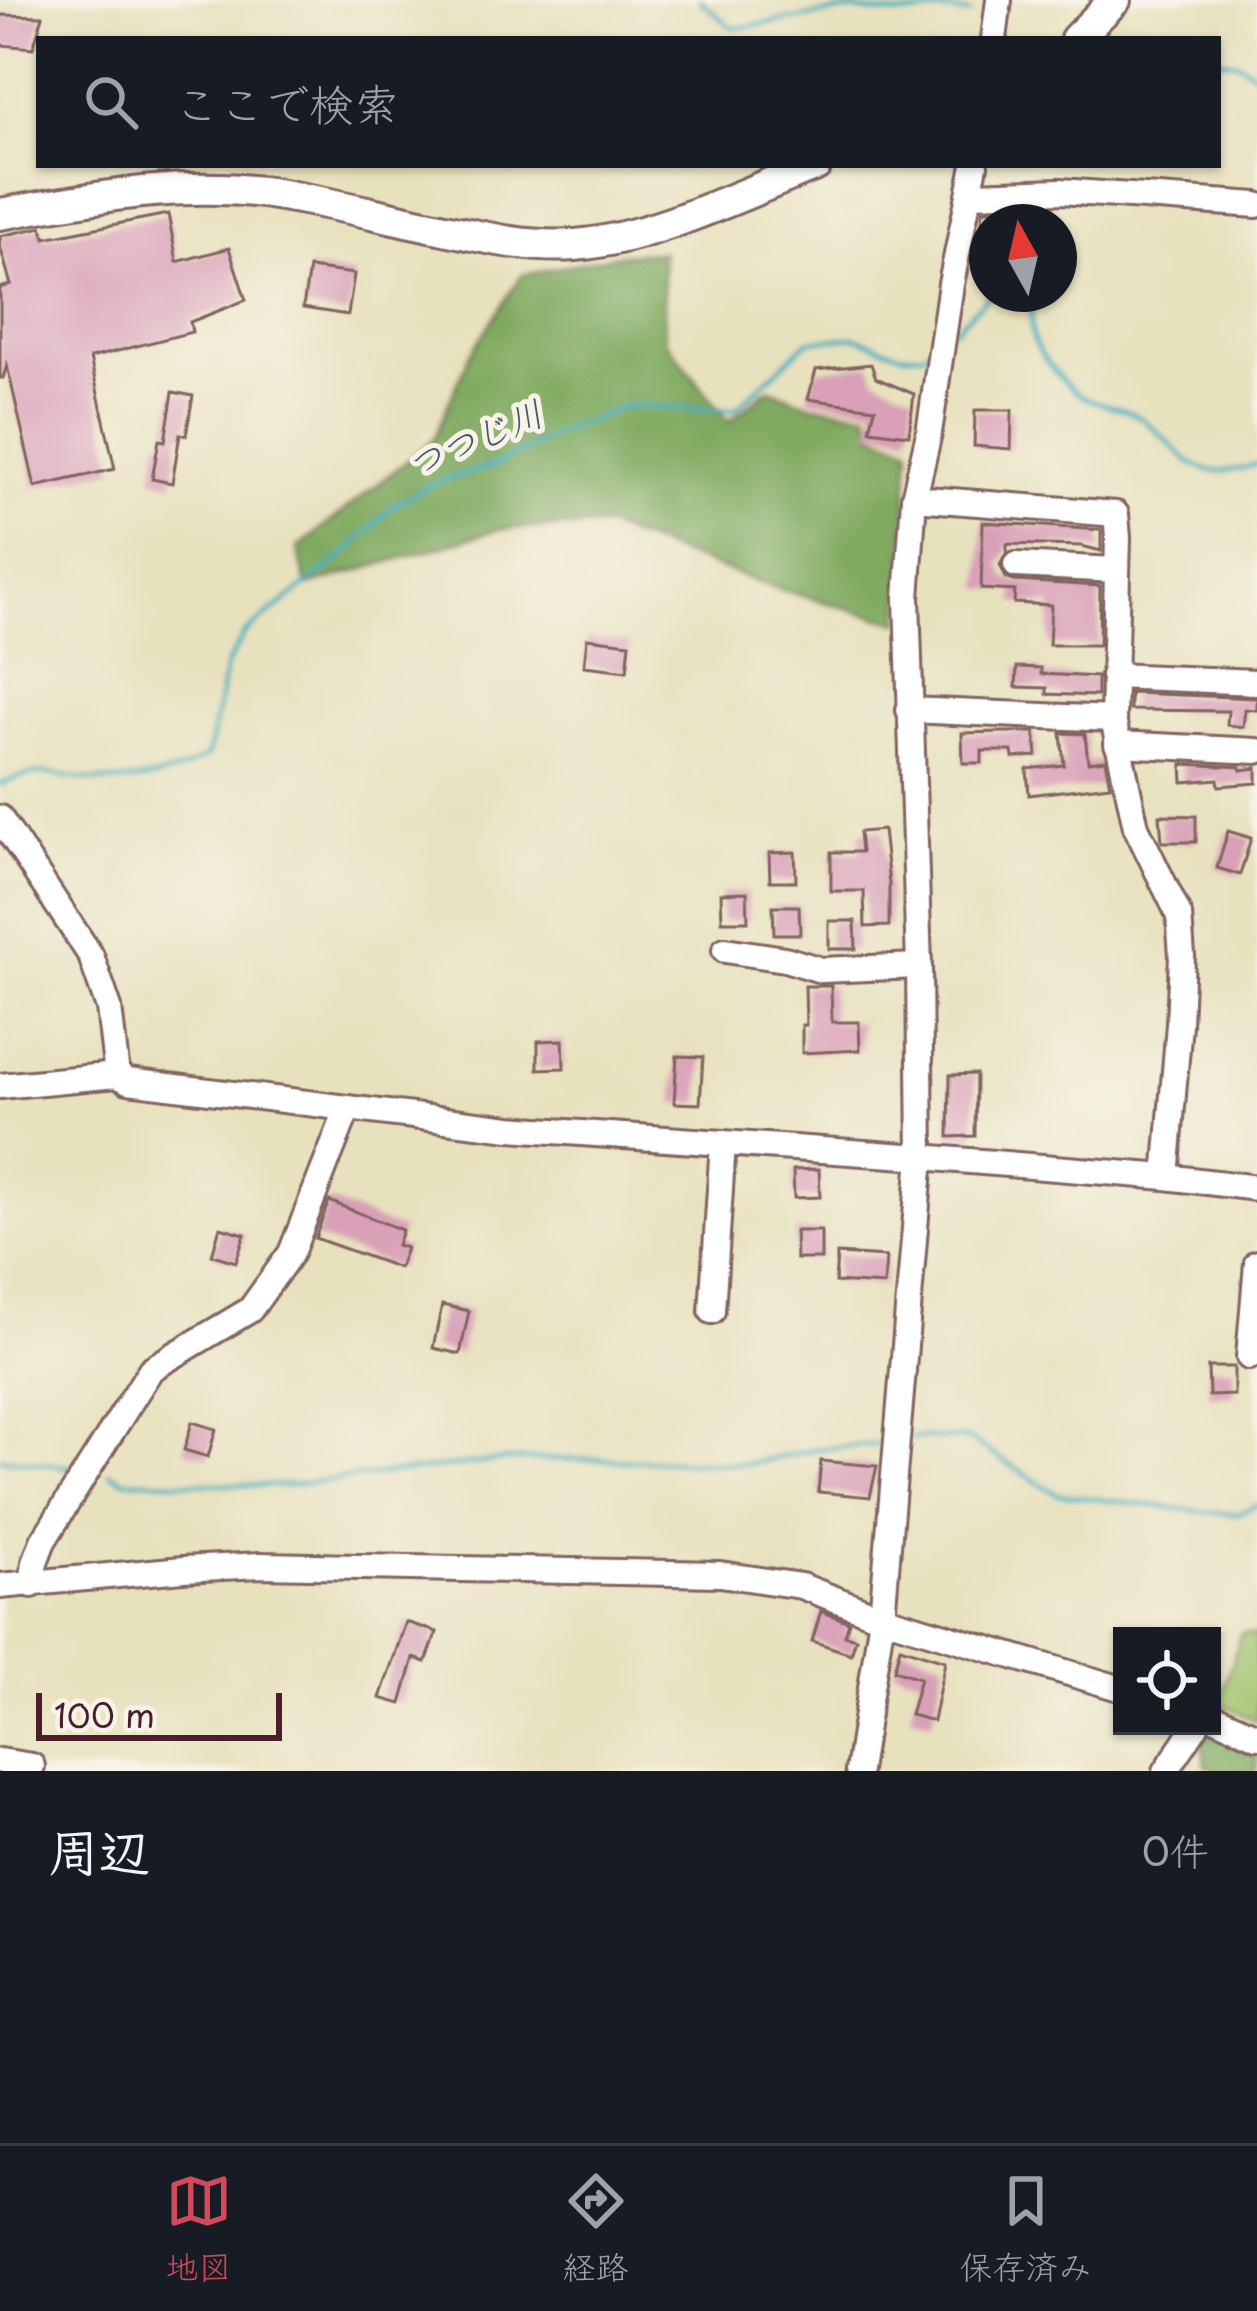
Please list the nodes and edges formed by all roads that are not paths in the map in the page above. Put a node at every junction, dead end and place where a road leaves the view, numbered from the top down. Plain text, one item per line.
1 (999, 0) edge
2 (1115, 0) edge
3 (994, 36) edge
4 (1079, 36) edge
5 (808, 168) edge
6 (974, 168) edge
7 (970, 194) junction
8 (1257, 205) edge
9 (0, 214) edge
10 (914, 498) junction
11 (1016, 565) dead end
12 (1116, 570) junction
13 (1113, 676) junction
14 (1257, 682) edge
15 (909, 710) junction
16 (1114, 731) junction
17 (1257, 751) edge
18 (0, 818) edge
19 (725, 950) dead end
20 (919, 965) junction
21 (118, 1076) junction
22 (0, 1085) edge
23 (348, 1108) junction
24 (723, 1143) junction
25 (921, 1157) junction
26 (1166, 1177) junction
27 (1257, 1188) edge
28 (1257, 1263) edge
29 (712, 1312) dead end
30 (1249, 1357) dead end
31 (32, 1585) junction
32 (0, 1586) edge
33 (882, 1617) junction
34 (1113, 1686) edge
35 (1221, 1720) edge
36 (1190, 1735) edge
37 (1257, 1736) edge
38 (0, 1761) edge
39 (32, 1766) dead end
40 (858, 1771) edge
41 (1166, 1771) edge

1 - 3 street
2 - 4 main road
5 - 9 main road
6 - 7 street
7 - 8 street
7 - 10 street
10 - 12 street
10 - 15 street
11 - 12 street
12 - 13 street
13 - 14 street
13 - 16 street
15 - 16 street
15 - 20 street
16 - 17 street
16 - 26 street
18 - 21 street
19 - 20 street
20 - 25 street
21 - 22 street
21 - 23 street
23 - 24 street
23 - 31 street
24 - 25 street
24 - 29 street
25 - 26 street
25 - 33 street
26 - 27 street
28 - 30 street
31 - 32 street
31 - 33 street
33 - 34 street
33 - 40 street
35 - 37 street
36 - 41 street
38 - 39 street

